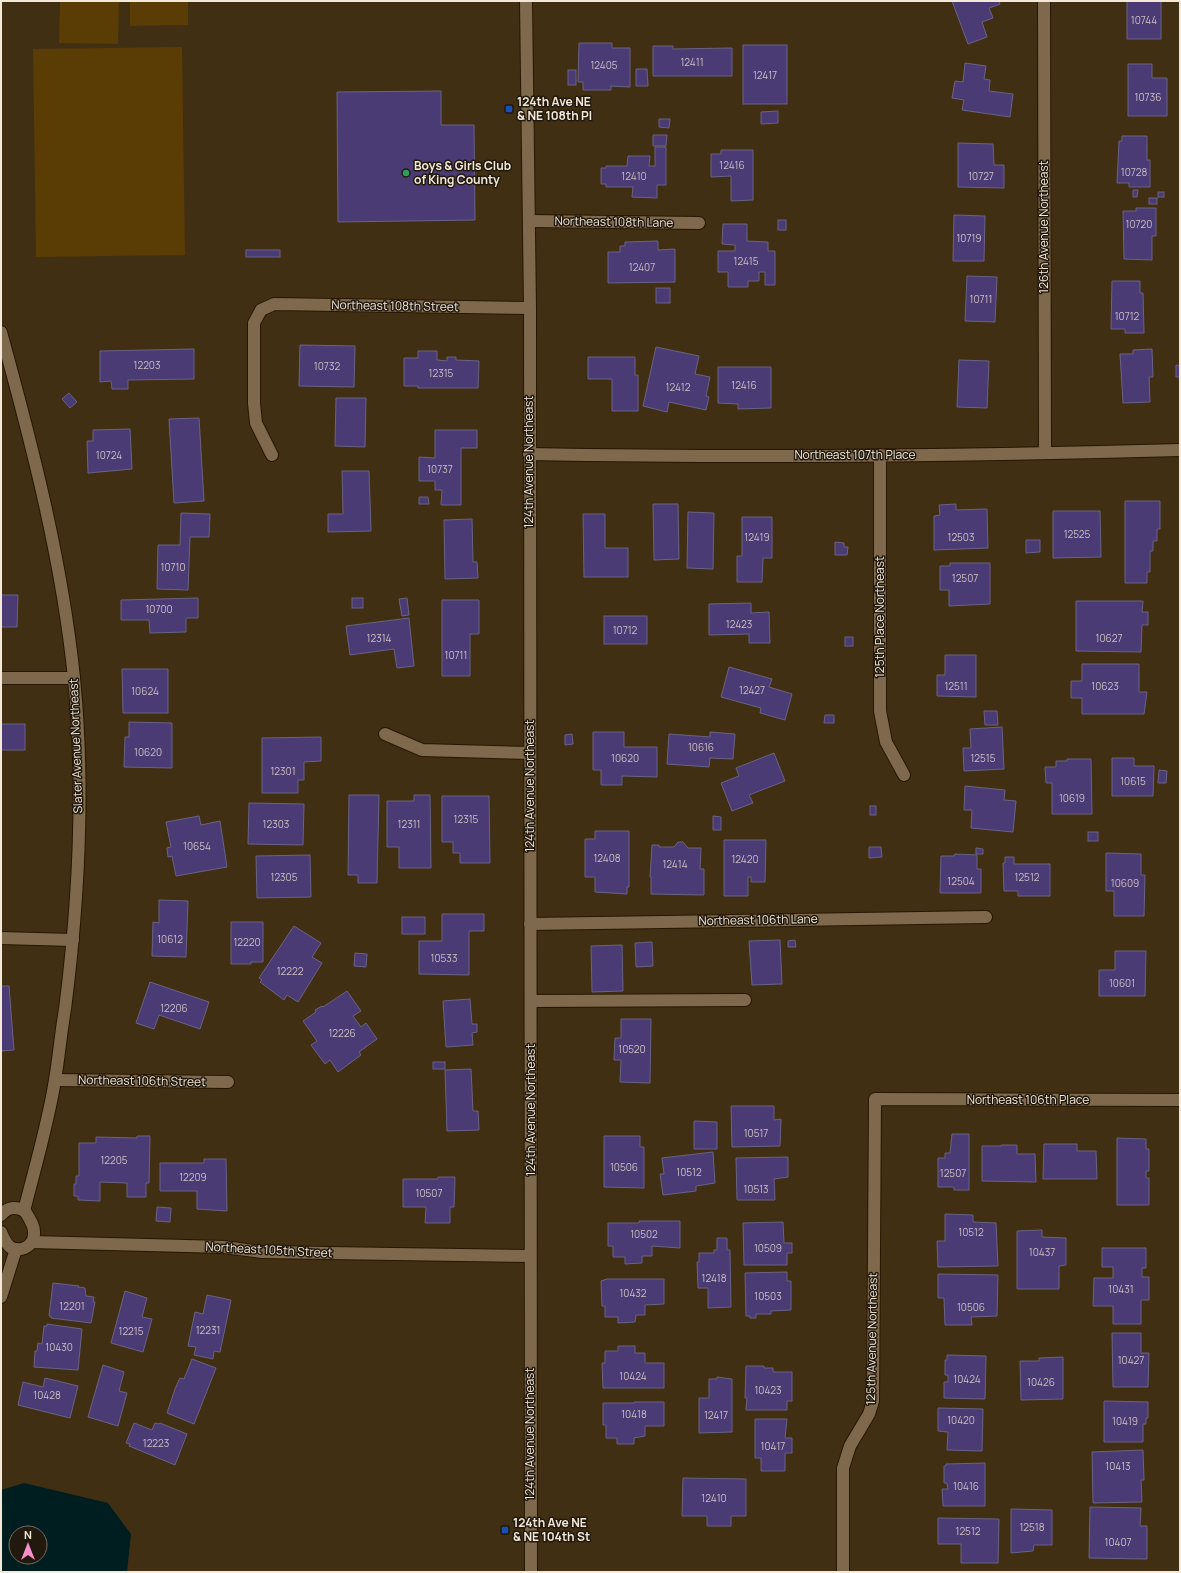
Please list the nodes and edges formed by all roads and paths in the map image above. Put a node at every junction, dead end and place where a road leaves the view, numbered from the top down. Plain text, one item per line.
1 (526, 1) edge
2 (1044, 1) edge
3 (529, 221) junction
4 (699, 224) dead end
5 (530, 308) junction
6 (1, 332) edge
7 (1180, 450) edge
8 (1045, 452) junction
9 (529, 454) junction
10 (272, 455) dead end
11 (880, 455) junction
12 (1, 678) edge
13 (74, 678) junction
14 (385, 734) dead end
15 (530, 753) junction
16 (904, 775) dead end
17 (986, 917) dead end
18 (530, 924) junction
19 (1, 938) edge
20 (73, 940) junction
21 (531, 1000) junction
22 (745, 1000) dead end
23 (55, 1080) junction
24 (228, 1082) dead end
25 (875, 1099) joint
26 (1180, 1100) edge
27 (24, 1211) junction
28 (1, 1215) edge
29 (1, 1232) edge
30 (32, 1242) junction
31 (16, 1249) junction
32 (530, 1256) junction
33 (1, 1297) edge
34 (531, 1572) edge
35 (843, 1572) edge

1 - 3 street, 124th Avenue Northeast
2 - 8 street, 126th Avenue Northeast
3 - 4 street, Northeast 108th Lane
3 - 5 street, 124th Avenue Northeast
5 - 9 street, 124th Avenue Northeast
5 - 10 street, Northeast 108th Street
6 - 13 street, Slater Avenue Northeast
7 - 8 street, Northeast 107th Place
8 - 11 street, Northeast 107th Place
9 - 11 street, Northeast 107th Place
9 - 15 street, 124th Avenue Northeast
11 - 16 street, 125th Place Northeast
12 - 13 street
13 - 20 street, Slater Avenue Northeast
14 - 15 street
15 - 18 street, 124th Avenue Northeast
17 - 18 street, Northeast 106th Lane
18 - 21 street, 124th Avenue Northeast
19 - 20 street
20 - 23 street, Slater Avenue Northeast
21 - 22 street
21 - 32 street, 124th Avenue Northeast
23 - 24 street, Northeast 106th Street
23 - 27 street, Slater Avenue Northeast
25 - 26 street, Northeast 106th Place
25 - 35 street, 125th Avenue Northeast
27 - 28 street
27 - 30 street
29 - 31 street
30 - 31 street
30 - 32 street, Northeast 105th Street
31 - 33 street
32 - 34 street, 124th Avenue Northeast

